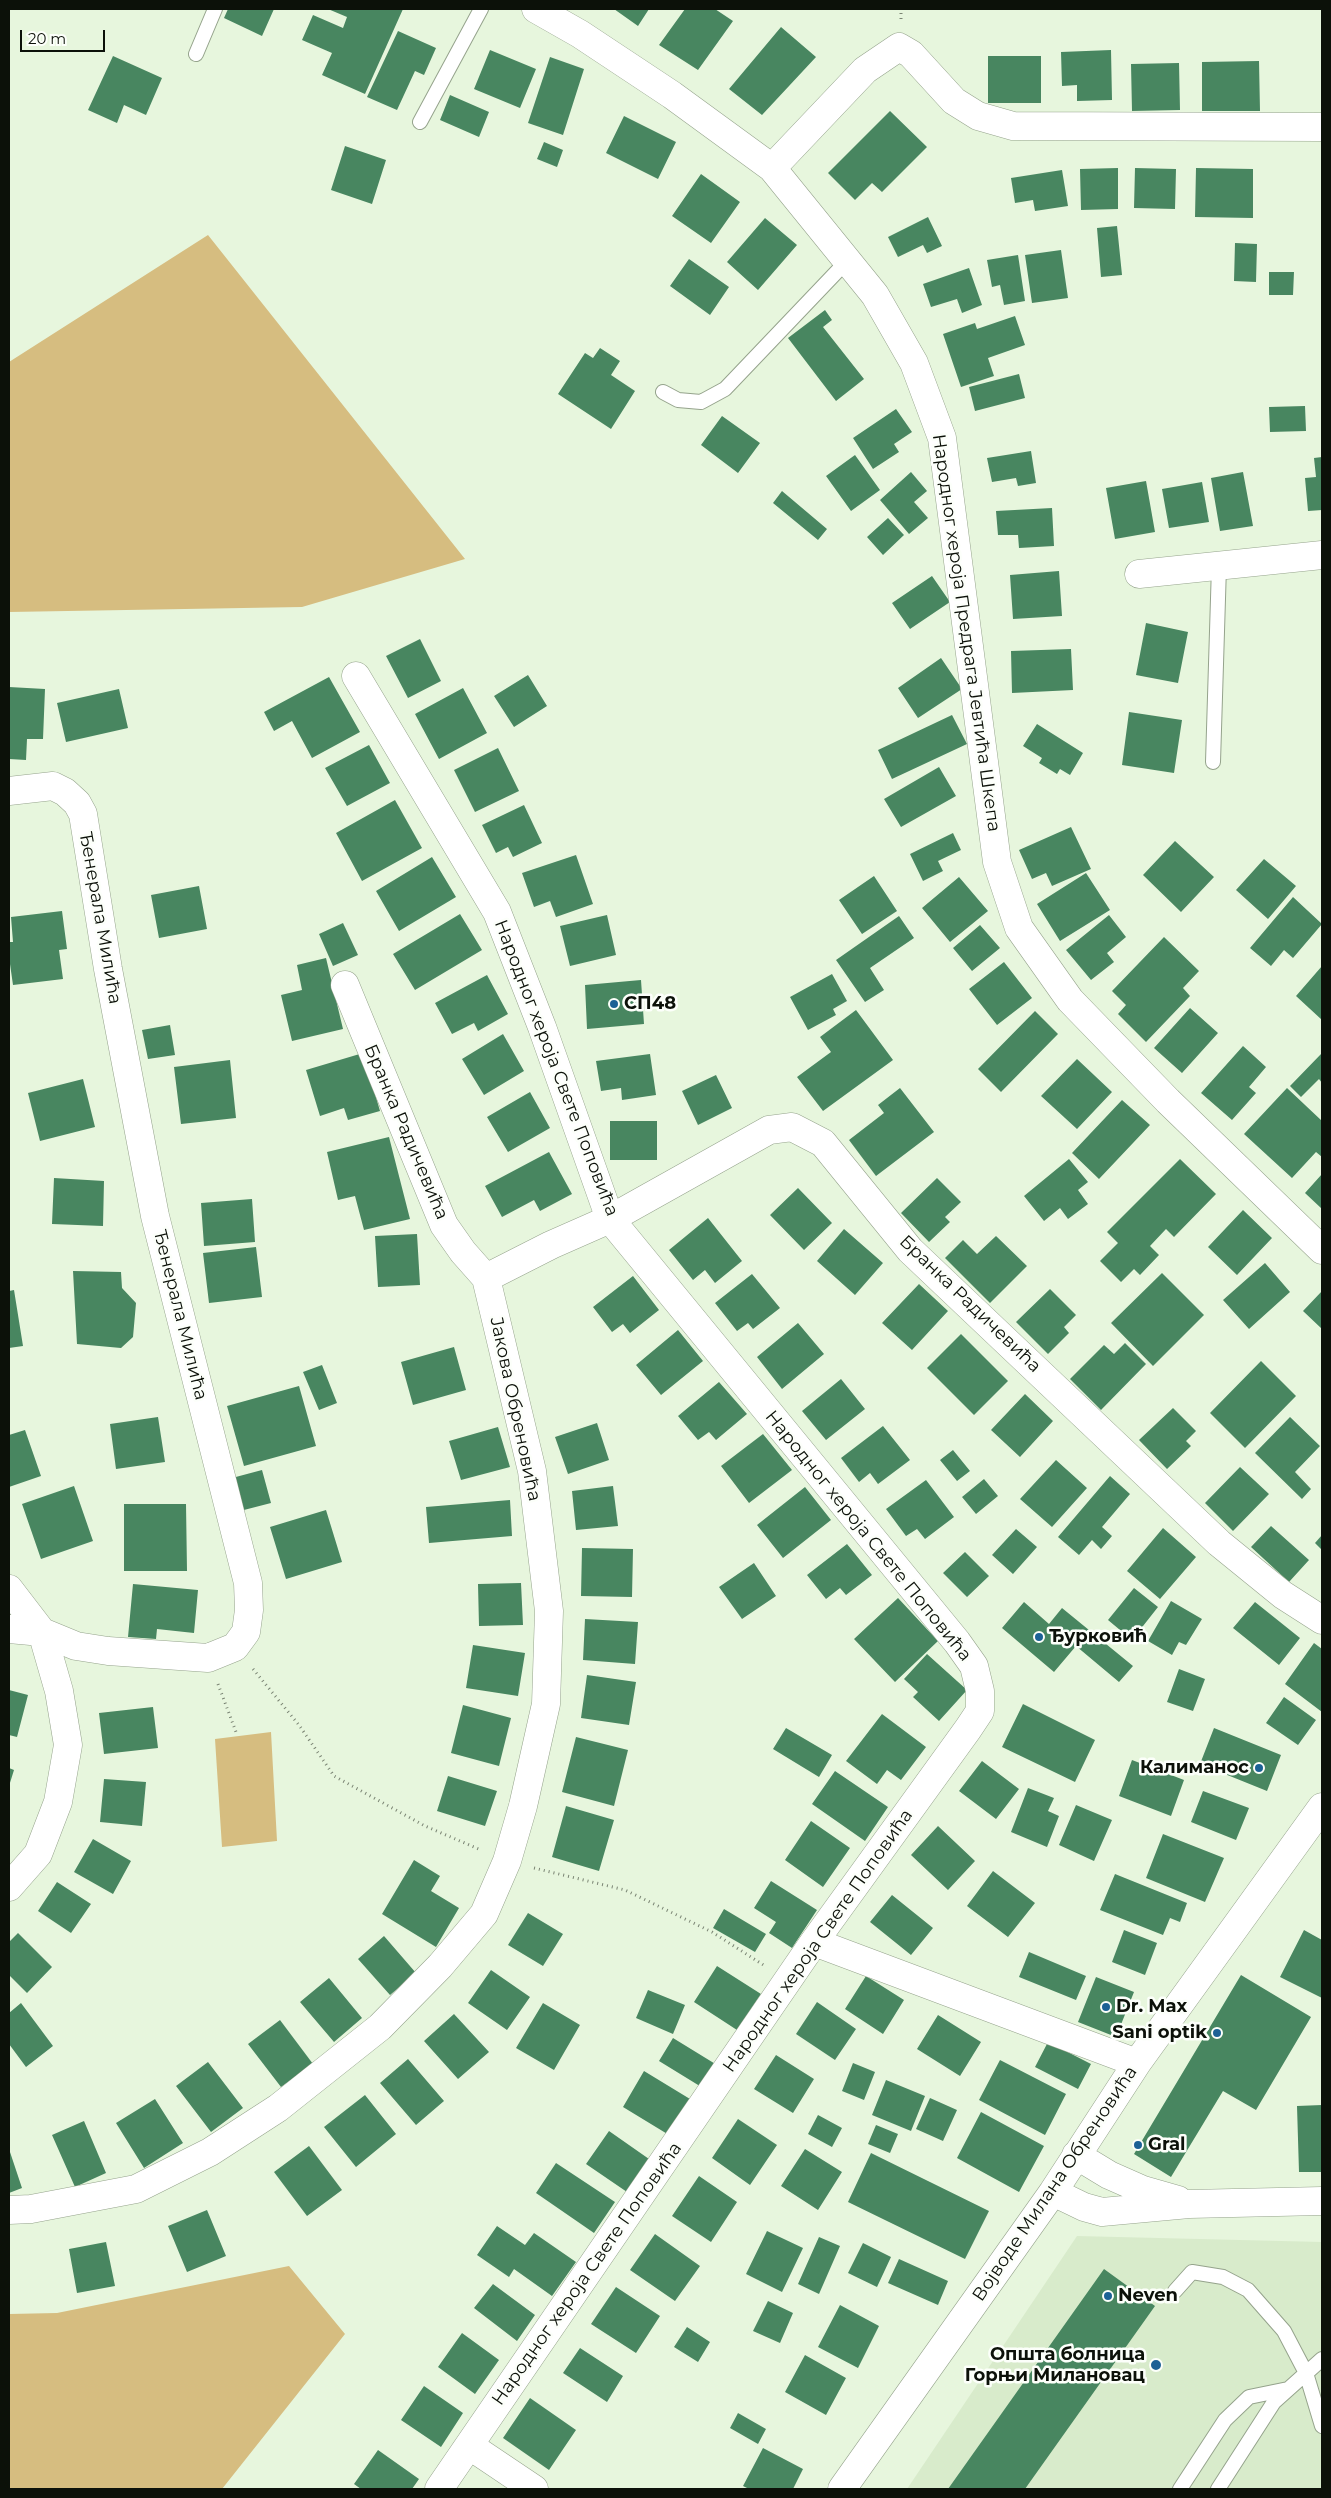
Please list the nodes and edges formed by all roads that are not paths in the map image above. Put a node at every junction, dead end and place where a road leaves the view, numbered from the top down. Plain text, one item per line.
1 (215, 9) edge
2 (481, 9) edge
3 (536, 9) edge
4 (196, 54) dead end
5 (420, 122) dead end
6 (1322, 127) edge
7 (772, 168) junction
8 (848, 260) junction
9 (662, 392) dead end
10 (1322, 555) edge
11 (1219, 566) junction
12 (1139, 574) dead end
13 (356, 676) dead end
14 (1213, 762) dead end
15 (9, 791) edge
16 (345, 986) dead end
17 (610, 1219) junction
18 (1322, 1250) edge
19 (486, 1278) junction
20 (9, 1589) edge
21 (1322, 1620) edge
22 (9, 1629) edge
23 (42, 1632) junction
24 (1322, 1807) edge
25 (9, 1887) edge
26 (814, 1942) junction
27 (1137, 2064) junction
28 (1076, 2155) junction
29 (1052, 2192) junction
30 (1322, 2201) edge
31 (1189, 2204) junction
32 (9, 2210) edge
33 (1175, 2291) dead end
34 (1322, 2359) edge
35 (1306, 2373) junction
36 (1289, 2389) junction
37 (1322, 2426) edge
38 (470, 2446) junction
39 (439, 2489) edge
40 (534, 2489) edge
41 (842, 2489) edge
42 (1180, 2489) edge
43 (1218, 2489) edge

1 - 4 lane
2 - 5 lane
3 - 7 street, Народног хероја Предрага Јевтића Шкепа
6 - 7 street
7 - 8 street, Народног хероја Предрага Јевтића Шкепа
8 - 9 lane
8 - 18 street, Народног хероја Предрага Јевтића Шкепа
10 - 11 street
11 - 12 street
11 - 14 lane
13 - 17 street, Народног хероја Свете Поповића
15 - 23 street, Ђенерала Милића
16 - 19 street, Бранка Радичевића
17 - 19 street, Бранка Радичевића
17 - 21 street, Бранка Радичевића
17 - 26 street, Народног хероја Свете Поповића
19 - 32 street, Јакова Обреновића
20 - 23 street
22 - 23 street
23 - 25 street
24 - 27 street, Војводе Милана Обреновића
26 - 27 street
26 - 38 street, Народног хероја Свете Поповића
27 - 28 street, Војводе Милана Обреновића
28 - 29 street, Војводе Милана Обреновића
28 - 31 street
29 - 31 street
29 - 41 street, Војводе Милана Обреновића
30 - 31 street
33 - 35 lane
34 - 35 lane
35 - 36 lane
35 - 37 lane
36 - 42 lane
36 - 43 lane
38 - 39 street, Народног хероја Свете Поповића
38 - 40 street

